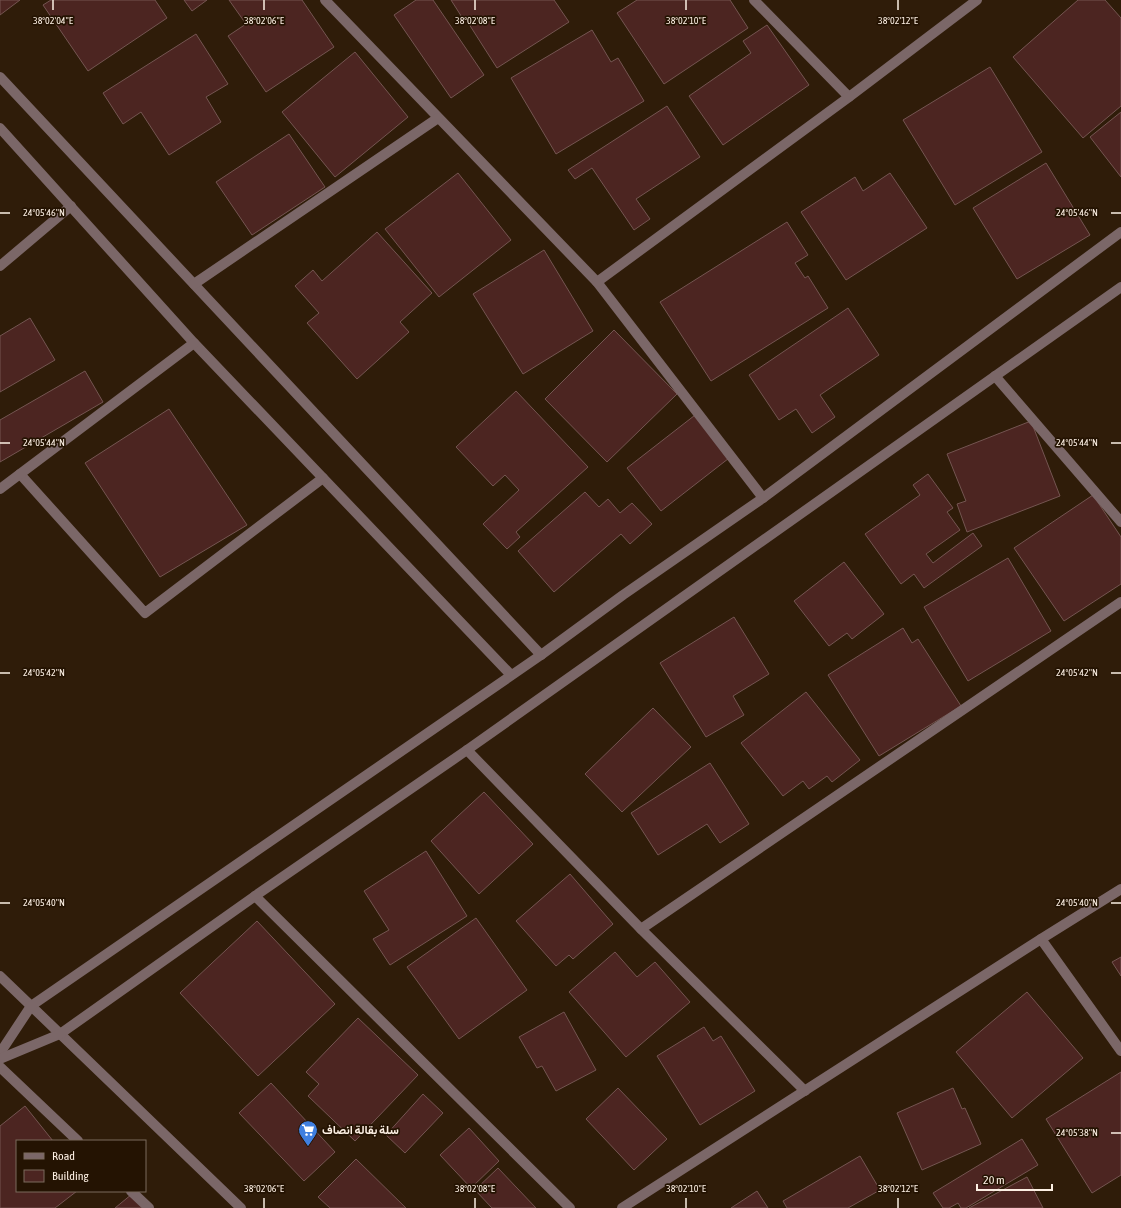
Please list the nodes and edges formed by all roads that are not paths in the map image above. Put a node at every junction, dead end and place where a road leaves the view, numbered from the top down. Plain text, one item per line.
1 (325, 0) edge
2 (754, 0) edge
3 (977, 0) edge
4 (0, 77) edge
5 (849, 97) junction
6 (438, 118) junction
7 (0, 128) edge
8 (71, 206) junction
9 (1121, 232) edge
10 (0, 266) edge
11 (597, 282) junction
12 (194, 284) junction
13 (1121, 287) edge
14 (194, 343) junction
15 (995, 376) junction
16 (20, 474) junction
17 (323, 478) junction
18 (0, 489) edge
19 (763, 498) junction
20 (1121, 522) edge
21 (1121, 602) edge
22 (541, 655) junction
23 (511, 675) junction
24 (467, 750) junction
25 (1121, 889) edge
26 (255, 896) junction
27 (642, 929) junction
28 (1041, 939) junction
29 (0, 976) edge
30 (31, 1006) junction
31 (60, 1034) junction
32 (1121, 1051) edge
33 (0, 1053) edge
34 (0, 1059) edge
35 (0, 1067) edge
36 (805, 1091) junction
37 (77, 1140) edge
38 (132, 1192) edge
39 (149, 1208) edge
40 (241, 1208) edge
41 (570, 1208) edge
42 (622, 1208) edge

1 - 6 street
2 - 5 street
3 - 5 street
4 - 12 street
5 - 11 street
6 - 11 street
6 - 12 street
7 - 8 street
8 - 10 street
8 - 14 street
9 - 19 street
11 - 19 street
12 - 22 street
13 - 15 street
14 - 16 street
14 - 17 street
15 - 20 street
15 - 24 street
16 - 17 street
16 - 18 street
17 - 23 street
19 - 22 street
21 - 27 street
22 - 23 street
23 - 30 street
24 - 26 street
24 - 27 street
25 - 28 street
26 - 31 street
26 - 41 street
27 - 36 street
28 - 32 street
28 - 36 street
29 - 30 street
30 - 31 street
30 - 33 street
31 - 34 street
31 - 40 street
35 - 37 street
36 - 42 street
38 - 39 street

